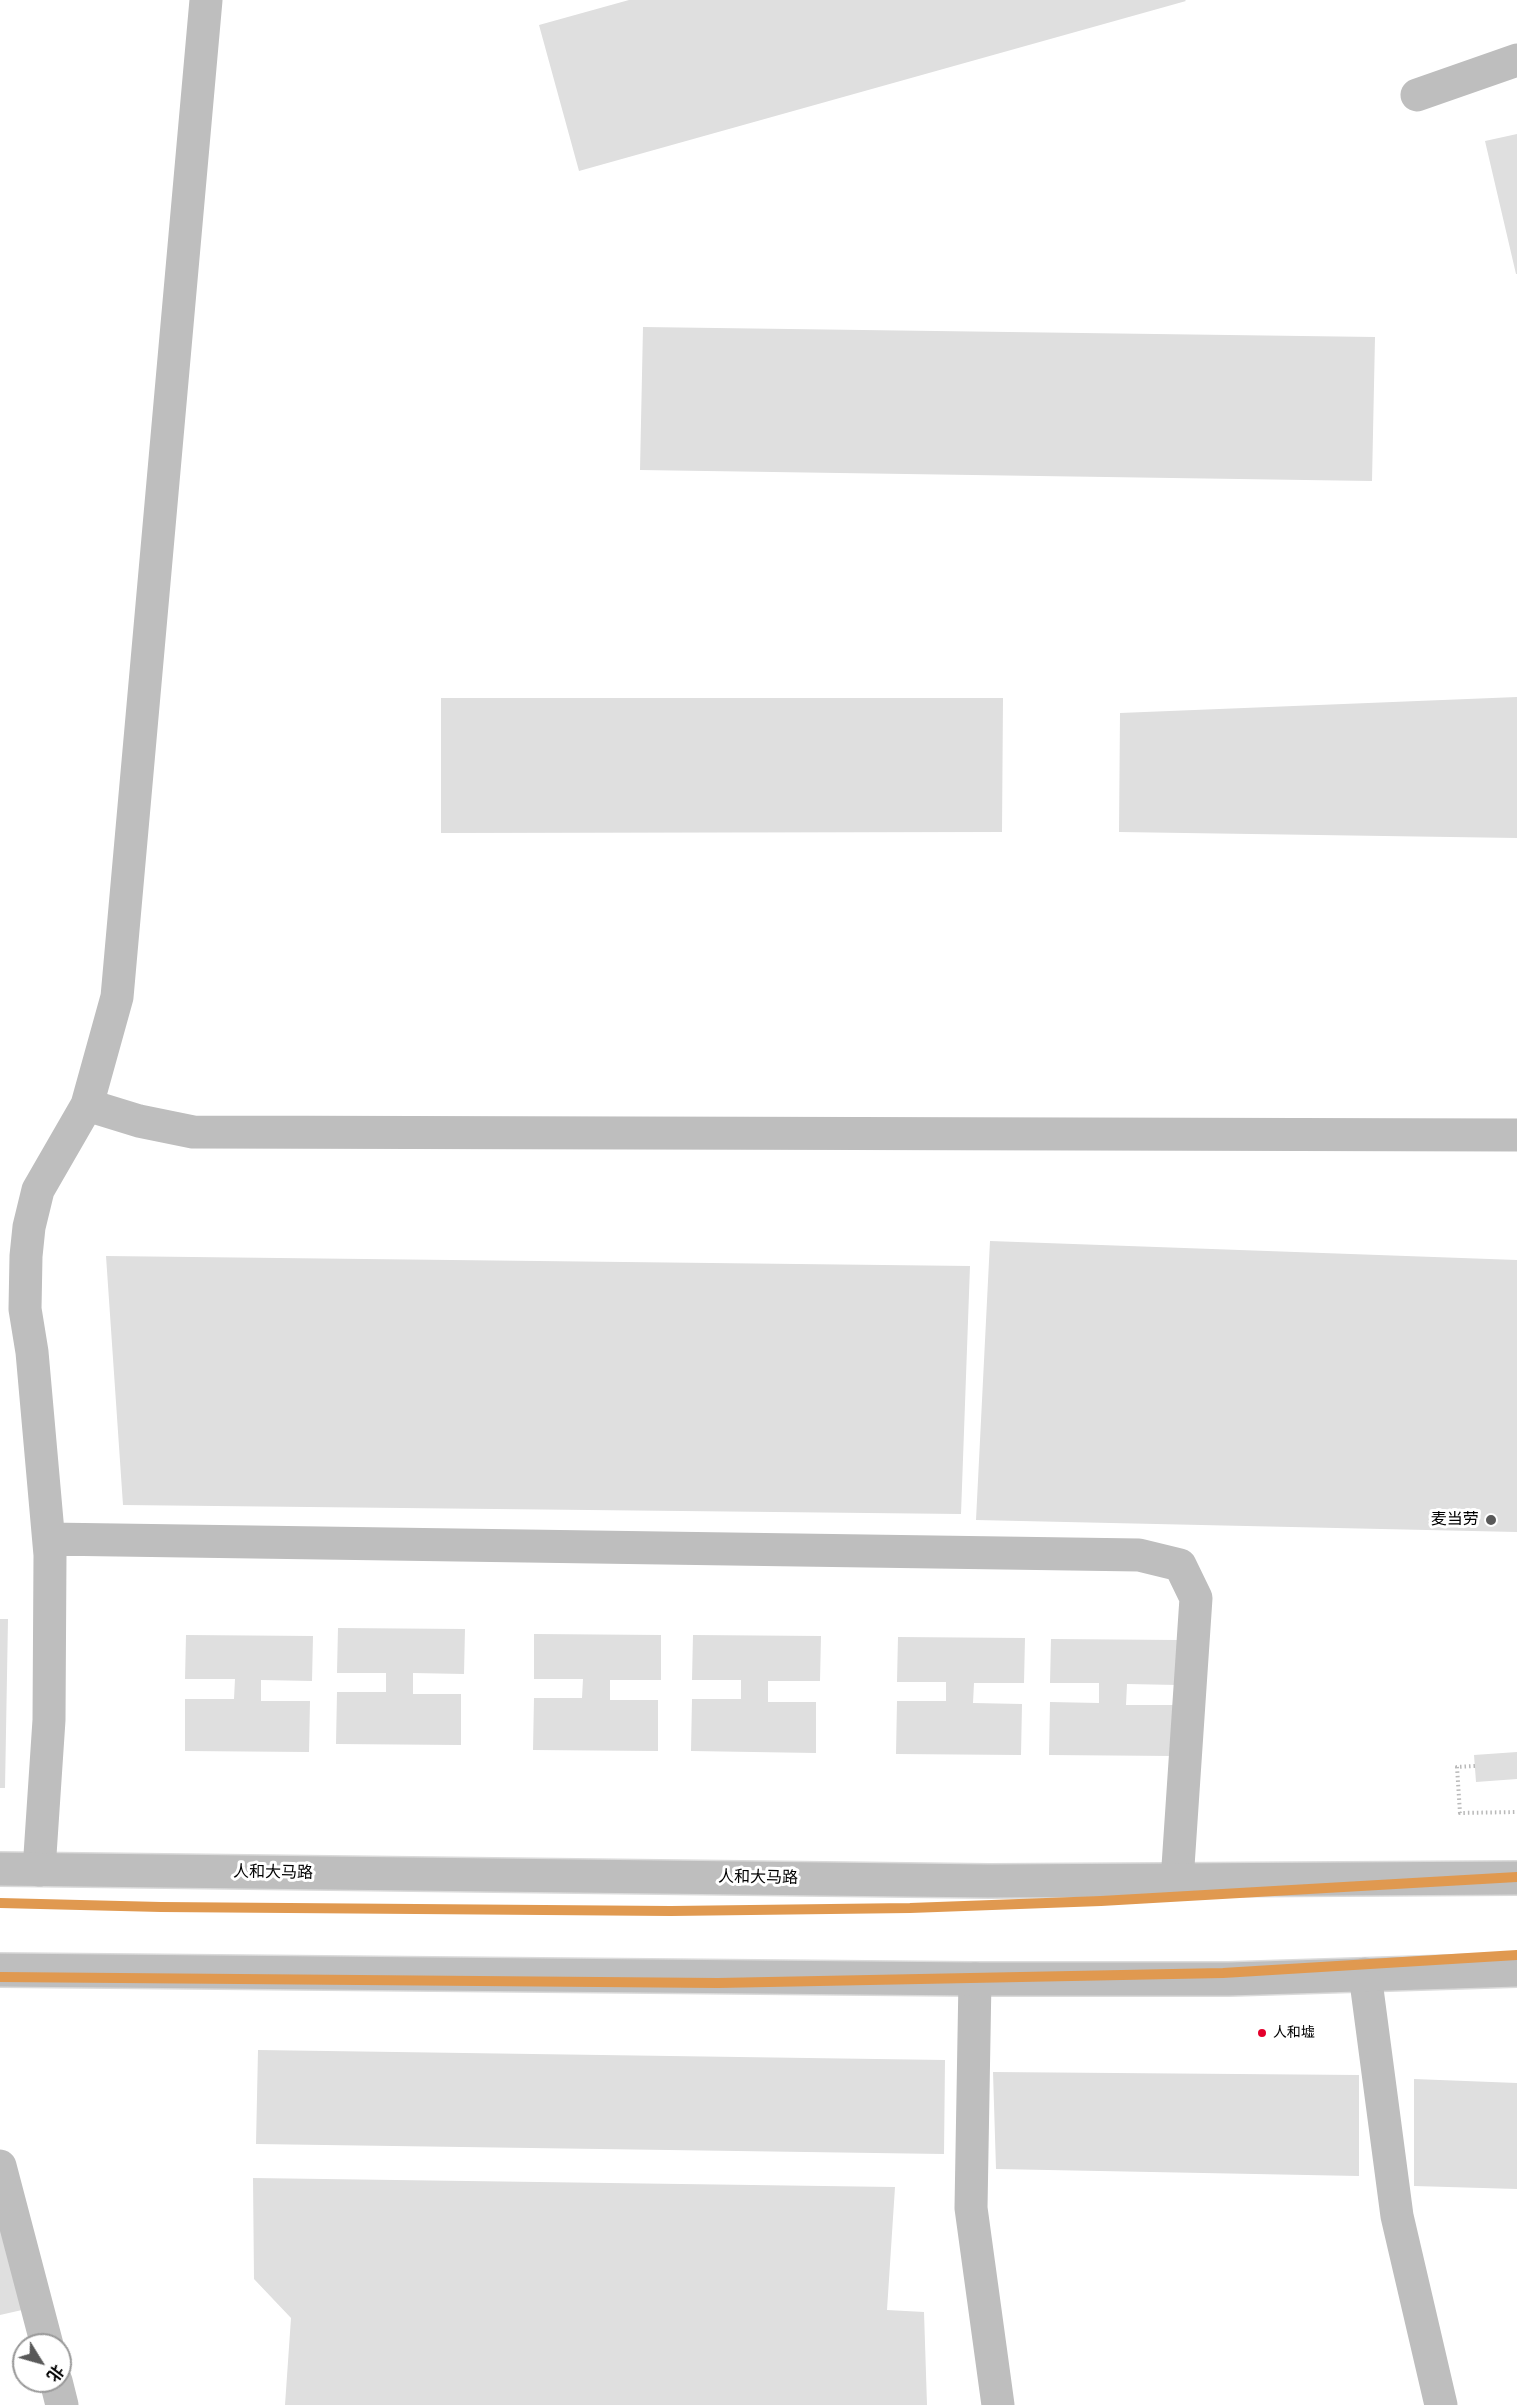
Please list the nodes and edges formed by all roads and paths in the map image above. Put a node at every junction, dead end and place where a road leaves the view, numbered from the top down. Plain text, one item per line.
1 (206, 0) edge
2 (1517, 60) edge
3 (1417, 95) dead end
4 (87, 1105) junction
5 (1517, 1135) edge
6 (49, 1539) junction
7 (1475, 1766) dead end
8 (1517, 1812) edge
9 (0, 1869) edge
10 (39, 1870) junction
11 (1517, 1878) edge
12 (1177, 1881) junction
13 (1517, 1970) edge
14 (0, 1971) edge
15 (1365, 1974) junction
16 (975, 1979) junction
17 (0, 2166) edge
18 (44, 2333) edge
19 (998, 2405) edge
20 (1441, 2405) edge

1 - 4 main road
2 - 3 main road
4 - 5 main road
4 - 6 main road
6 - 10 main road
6 - 12 main road
7 - 8 path
9 - 10 main road, 人和大马路
10 - 12 main road, 人和大马路
11 - 12 main road, 人和大马路
13 - 15 main road
14 - 16 main road
15 - 16 main road
15 - 20 main road
16 - 19 main road
17 - 18 main road

